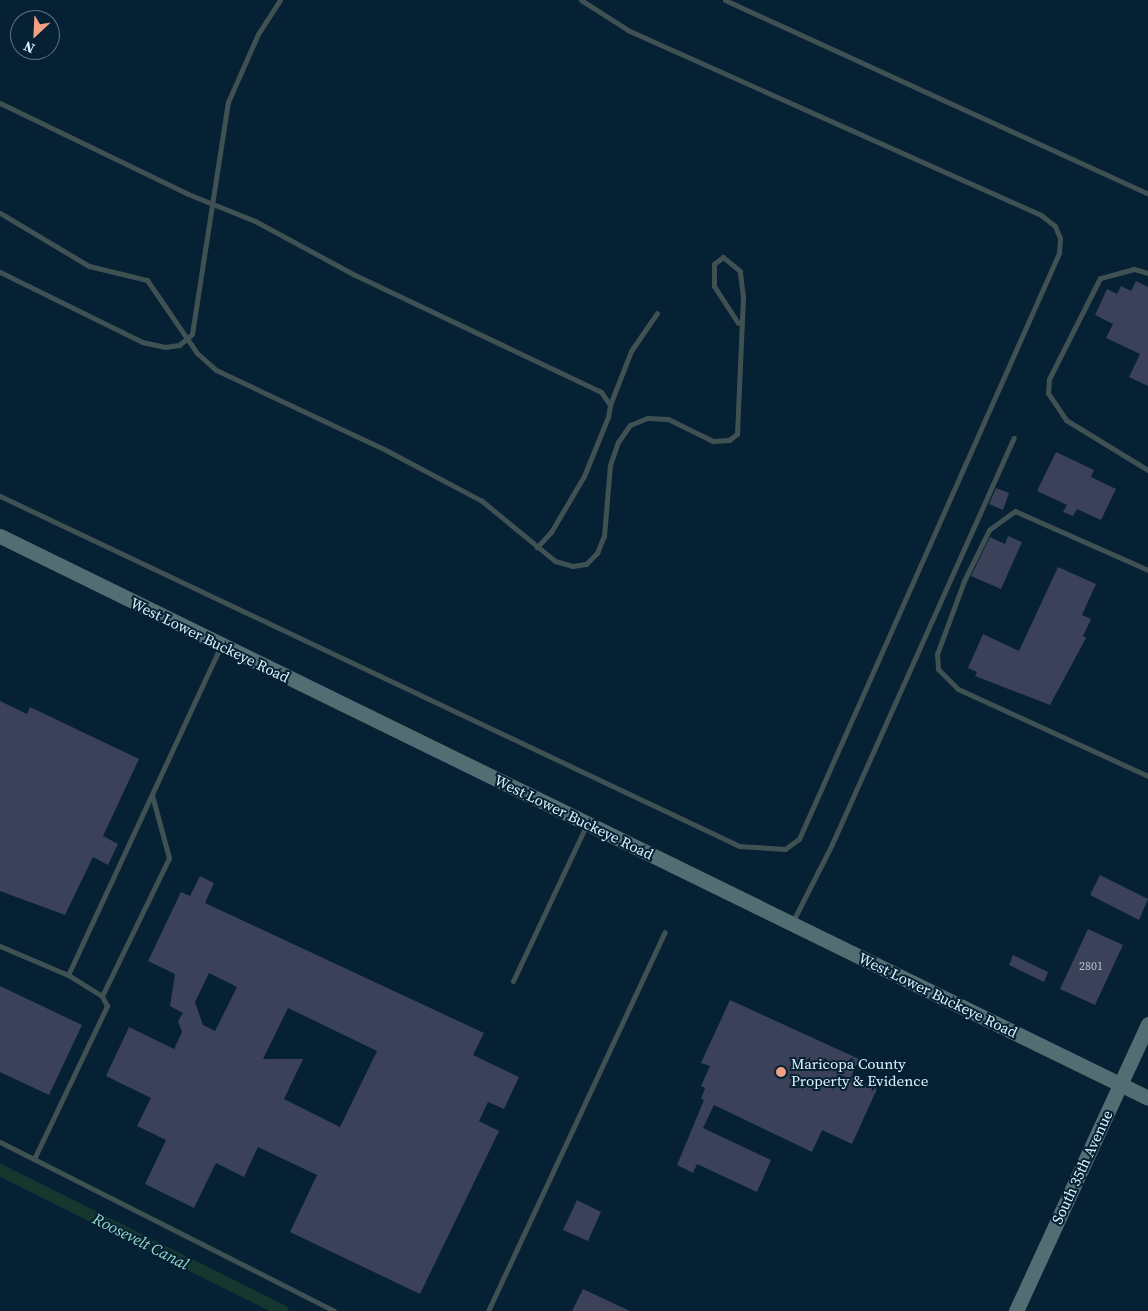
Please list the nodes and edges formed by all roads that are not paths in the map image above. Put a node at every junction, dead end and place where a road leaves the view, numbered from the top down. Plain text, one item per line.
1 (280, 0) edge
2 (581, 0) edge
3 (725, 0) edge
4 (0, 103) edge
5 (1148, 194) edge
6 (214, 205) junction
7 (0, 213) edge
8 (0, 272) edge
9 (1148, 274) edge
10 (657, 313) dead end
11 (738, 322) junction
12 (188, 338) junction
13 (610, 405) junction
14 (1014, 438) dead end
15 (1148, 470) edge
16 (0, 496) edge
17 (0, 536) edge
18 (537, 547) junction
19 (1148, 570) edge
20 (221, 646) junction
21 (1148, 776) edge
22 (152, 795) junction
23 (588, 824) junction
24 (792, 924) junction
25 (665, 932) dead end
26 (0, 946) edge
27 (68, 976) junction
28 (513, 981) dead end
29 (102, 996) junction
30 (1147, 1031) edge
31 (1120, 1084) junction
32 (1148, 1098) edge
33 (0, 1142) edge
34 (34, 1159) junction
35 (334, 1311) edge
36 (488, 1311) edge
37 (1016, 1311) edge

1 - 6 lane
2 - 16 lane
3 - 5 lane
4 - 6 lane
6 - 12 lane
6 - 13 lane
7 - 12 lane
8 - 12 lane
9 - 15 lane
10 - 13 lane
11 - 11 lane
11 - 18 lane
12 - 18 lane
13 - 18 lane
14 - 24 lane
17 - 20 main road, West Lower Buckeye Road
19 - 21 lane
20 - 22 lane
20 - 23 main road, West Lower Buckeye Road
22 - 27 lane
22 - 29 lane
23 - 24 main road, West Lower Buckeye Road
23 - 28 lane
24 - 31 main road, West Lower Buckeye Road
25 - 36 lane
26 - 27 lane
27 - 29 lane
29 - 34 lane
30 - 31 main road, South 35th Avenue
31 - 32 main road, West Lower Buckeye Road
31 - 37 main road, South 35th Avenue
33 - 34 lane
34 - 35 lane

